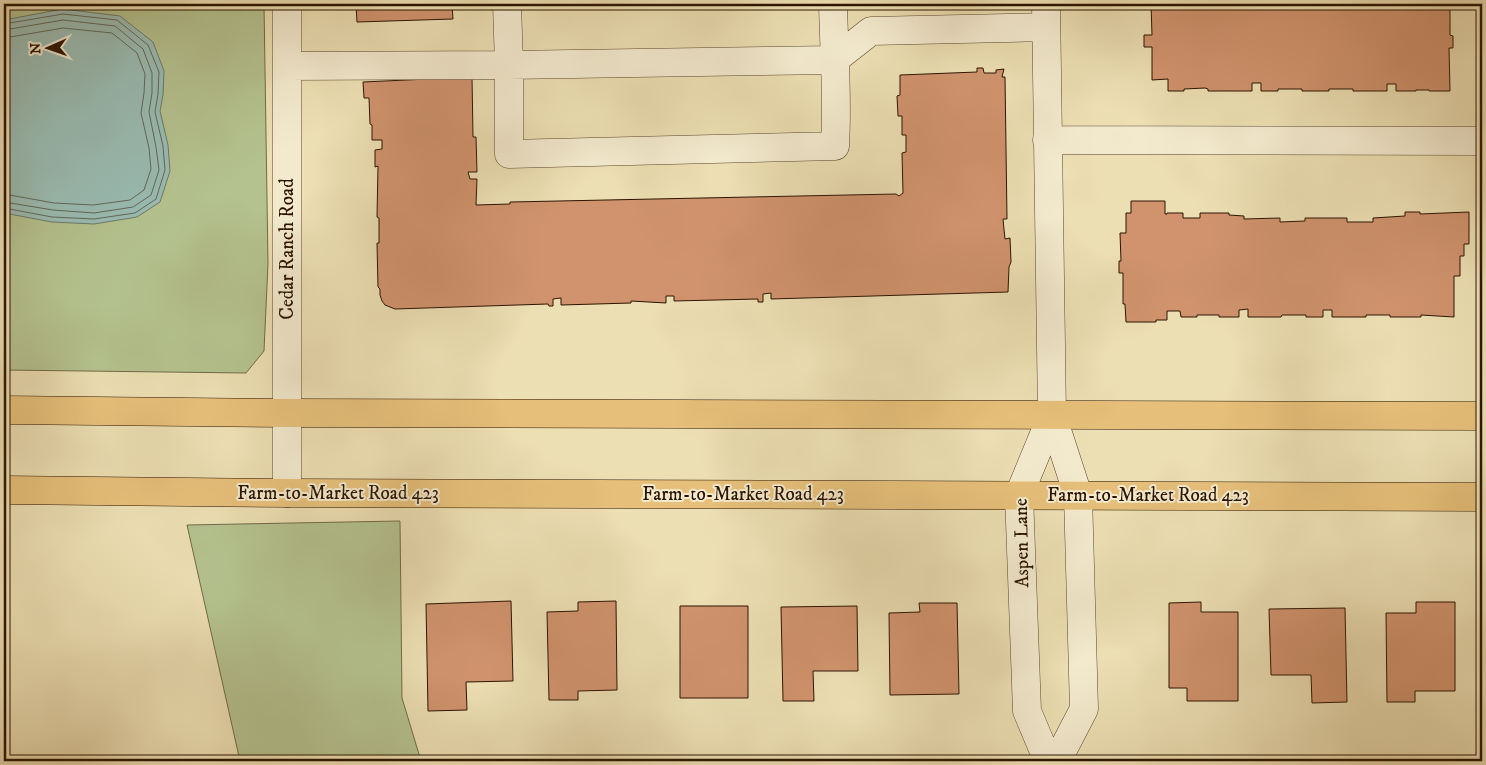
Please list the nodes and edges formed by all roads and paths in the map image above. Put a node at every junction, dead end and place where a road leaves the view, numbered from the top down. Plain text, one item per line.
1 (287, 4) edge
2 (507, 4) edge
3 (833, 4) edge
4 (1046, 16) edge
5 (834, 60) junction
6 (287, 66) junction
7 (509, 66) junction
8 (1048, 140) junction
9 (1482, 140) edge
10 (4, 410) edge
11 (288, 413) junction
12 (1052, 414) junction
13 (1482, 416) edge
14 (4, 490) edge
15 (287, 494) junction
16 (1019, 495) junction
17 (1078, 495) junction
18 (1482, 497) edge
19 (1048, 761) edge
20 (1057, 761) edge

1 - 6 street, Cedar Ranch Road
2 - 7 street
3 - 5 street
4 - 5 street
4 - 8 street
5 - 7 street
5 - 7 street
6 - 7 street
6 - 11 street, Cedar Ranch Road
8 - 9 street
8 - 12 street
10 - 11 main road
11 - 12 main road
11 - 15 street, Cedar Ranch Road
12 - 13 main road
12 - 16 street, Aspen Lane
12 - 17 street
14 - 15 main road, Farm-to-Market Road 423
15 - 16 main road, Farm-to-Market Road 423
16 - 17 main road, Farm-to-Market Road 423
16 - 19 street, Aspen Lane
17 - 18 main road, Farm-to-Market Road 423
17 - 20 street

